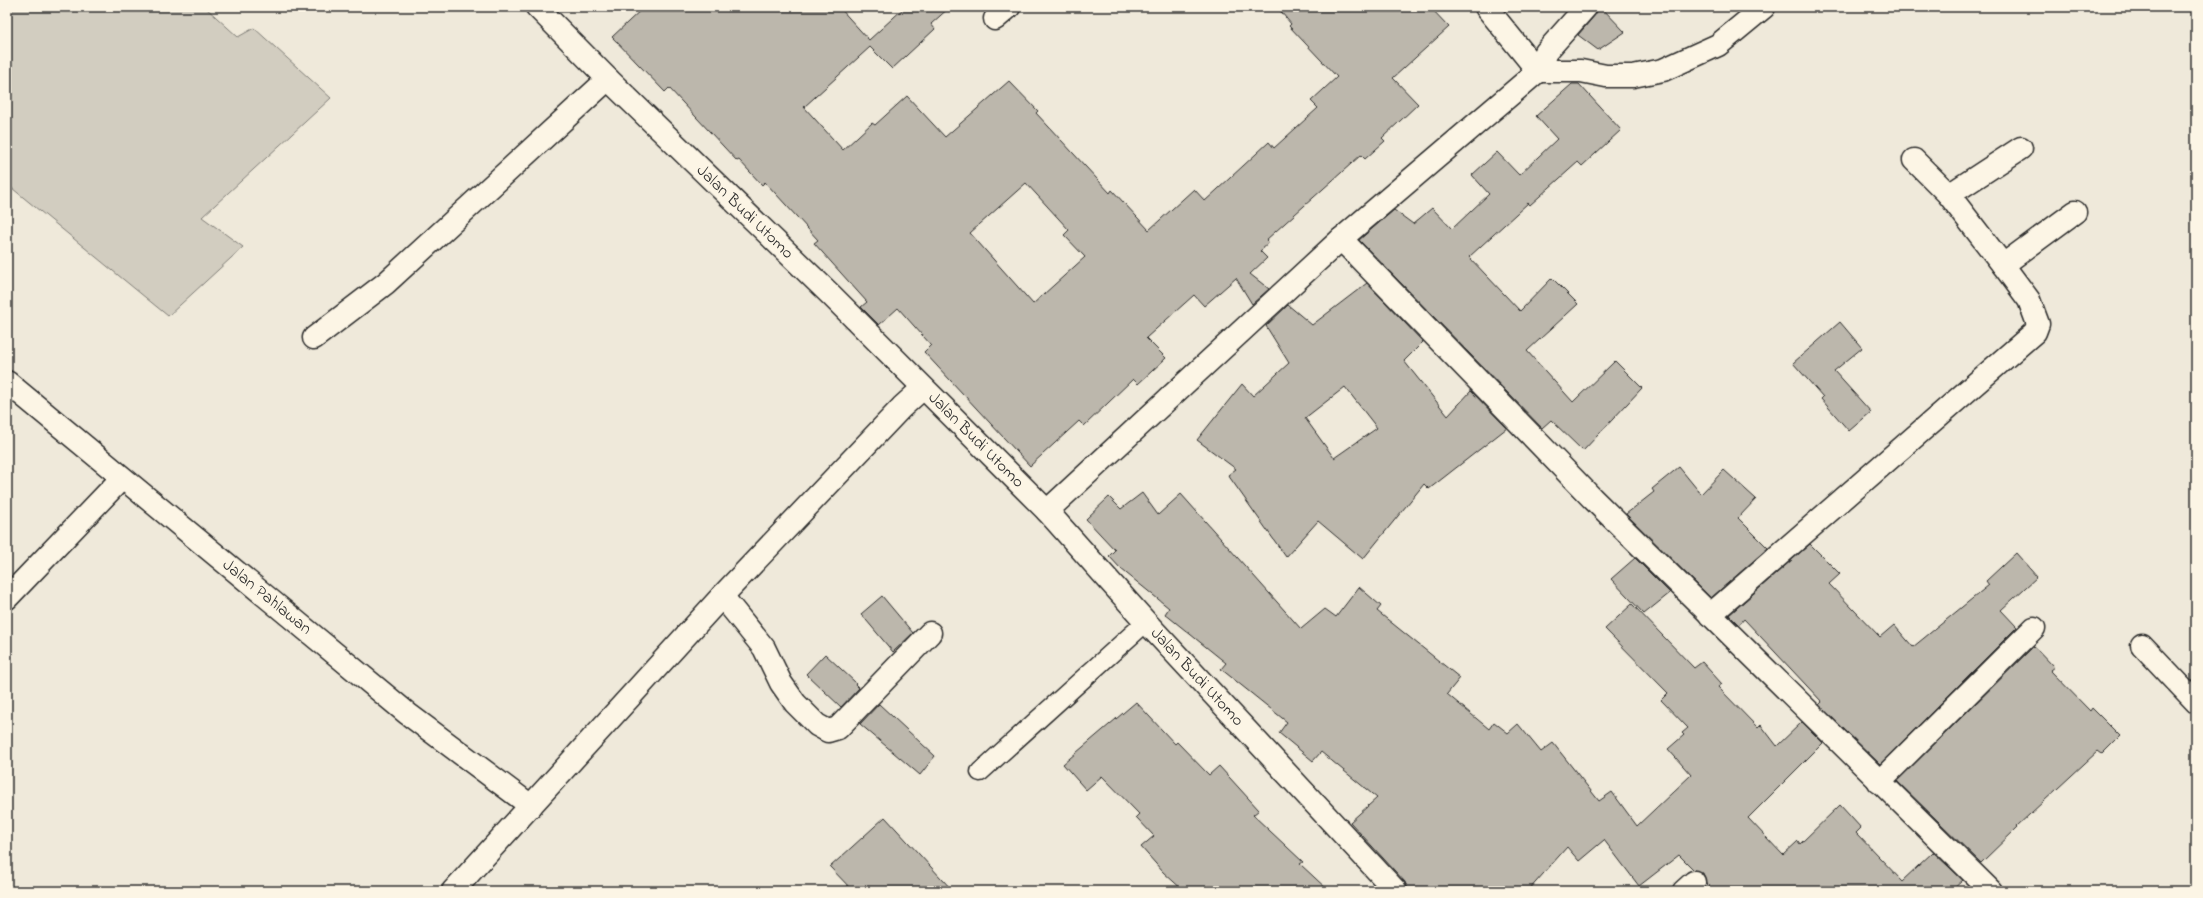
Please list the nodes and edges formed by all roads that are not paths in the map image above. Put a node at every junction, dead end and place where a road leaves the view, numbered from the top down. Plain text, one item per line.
1 (537, 7) edge
2 (1486, 7) edge
3 (1586, 7) edge
4 (1764, 7) edge
5 (1538, 71) junction
6 (608, 79) junction
7 (2022, 148) dead end
8 (1914, 160) dead end
9 (1949, 195) junction
10 (2075, 212) dead end
11 (1341, 239) junction
12 (2003, 265) junction
13 (314, 338) dead end
14 (7, 382) edge
15 (923, 388) junction
16 (122, 478) junction
17 (1047, 512) junction
18 (722, 596) junction
19 (7, 598) edge
20 (1710, 615) junction
21 (1146, 622) junction
22 (2034, 628) dead end
23 (930, 633) dead end
24 (2142, 645) dead end
25 (2196, 702) edge
26 (980, 772) dead end
27 (1879, 782) junction
28 (531, 806) junction
29 (453, 891) edge
30 (1396, 891) edge
31 (1990, 891) edge

1 - 6 street, Jalan Budi Utomo
2 - 5 street
3 - 5 street
4 - 5 street
5 - 11 street
6 - 13 street
6 - 15 street, Jalan Budi Utomo
7 - 9 street
8 - 9 street
9 - 12 street
10 - 12 street
11 - 17 street
11 - 20 street
12 - 20 street
14 - 16 street, Jalan Pahlawan
15 - 17 street, Jalan Budi Utomo
15 - 18 street
16 - 19 street
16 - 28 street, Jalan Pahlawan
17 - 21 street, Jalan Budi Utomo
18 - 23 street
18 - 28 street
20 - 27 street
21 - 26 lane
21 - 30 street, Jalan Budi Utomo
22 - 27 street
24 - 25 street
27 - 31 street
28 - 29 street

